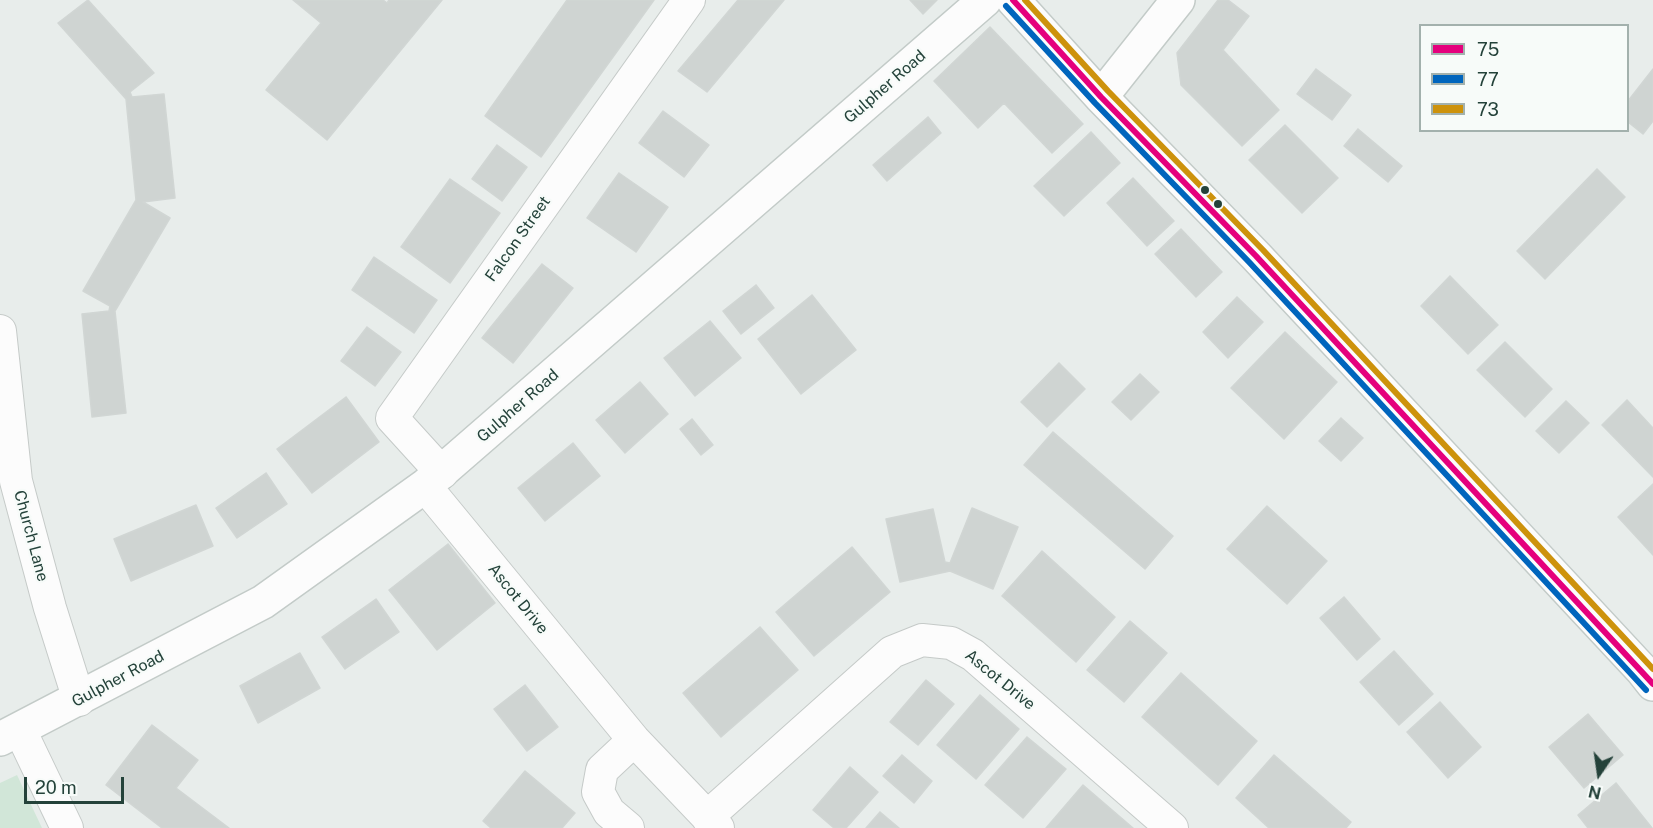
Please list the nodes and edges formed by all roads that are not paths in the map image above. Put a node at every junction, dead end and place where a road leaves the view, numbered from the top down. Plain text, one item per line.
1 (688, 0) edge
2 (985, 0) edge
3 (1013, 0) edge
4 (1178, 0) edge
5 (1101, 98) junction
6 (0, 331) edge
7 (434, 479) junction
8 (8, 482) edge
9 (1649, 670) edge
10 (79, 700) junction
11 (10, 735) edge
12 (634, 740) junction
13 (712, 822) edge
14 (67, 828) edge
15 (628, 828) edge
16 (1172, 828) edge

1 - 7 street, Falcon Street
2 - 7 street, Gulpher Road
3 - 5 street
4 - 5 street
5 - 9 street
6 - 8 street, Church Lane
7 - 10 street, Gulpher Road
7 - 12 street, Ascot Drive
8 - 10 street, Church Lane
10 - 11 street, Gulpher Road
11 - 14 street
12 - 13 street, Ascot Drive
12 - 15 street
13 - 16 street, Ascot Drive

